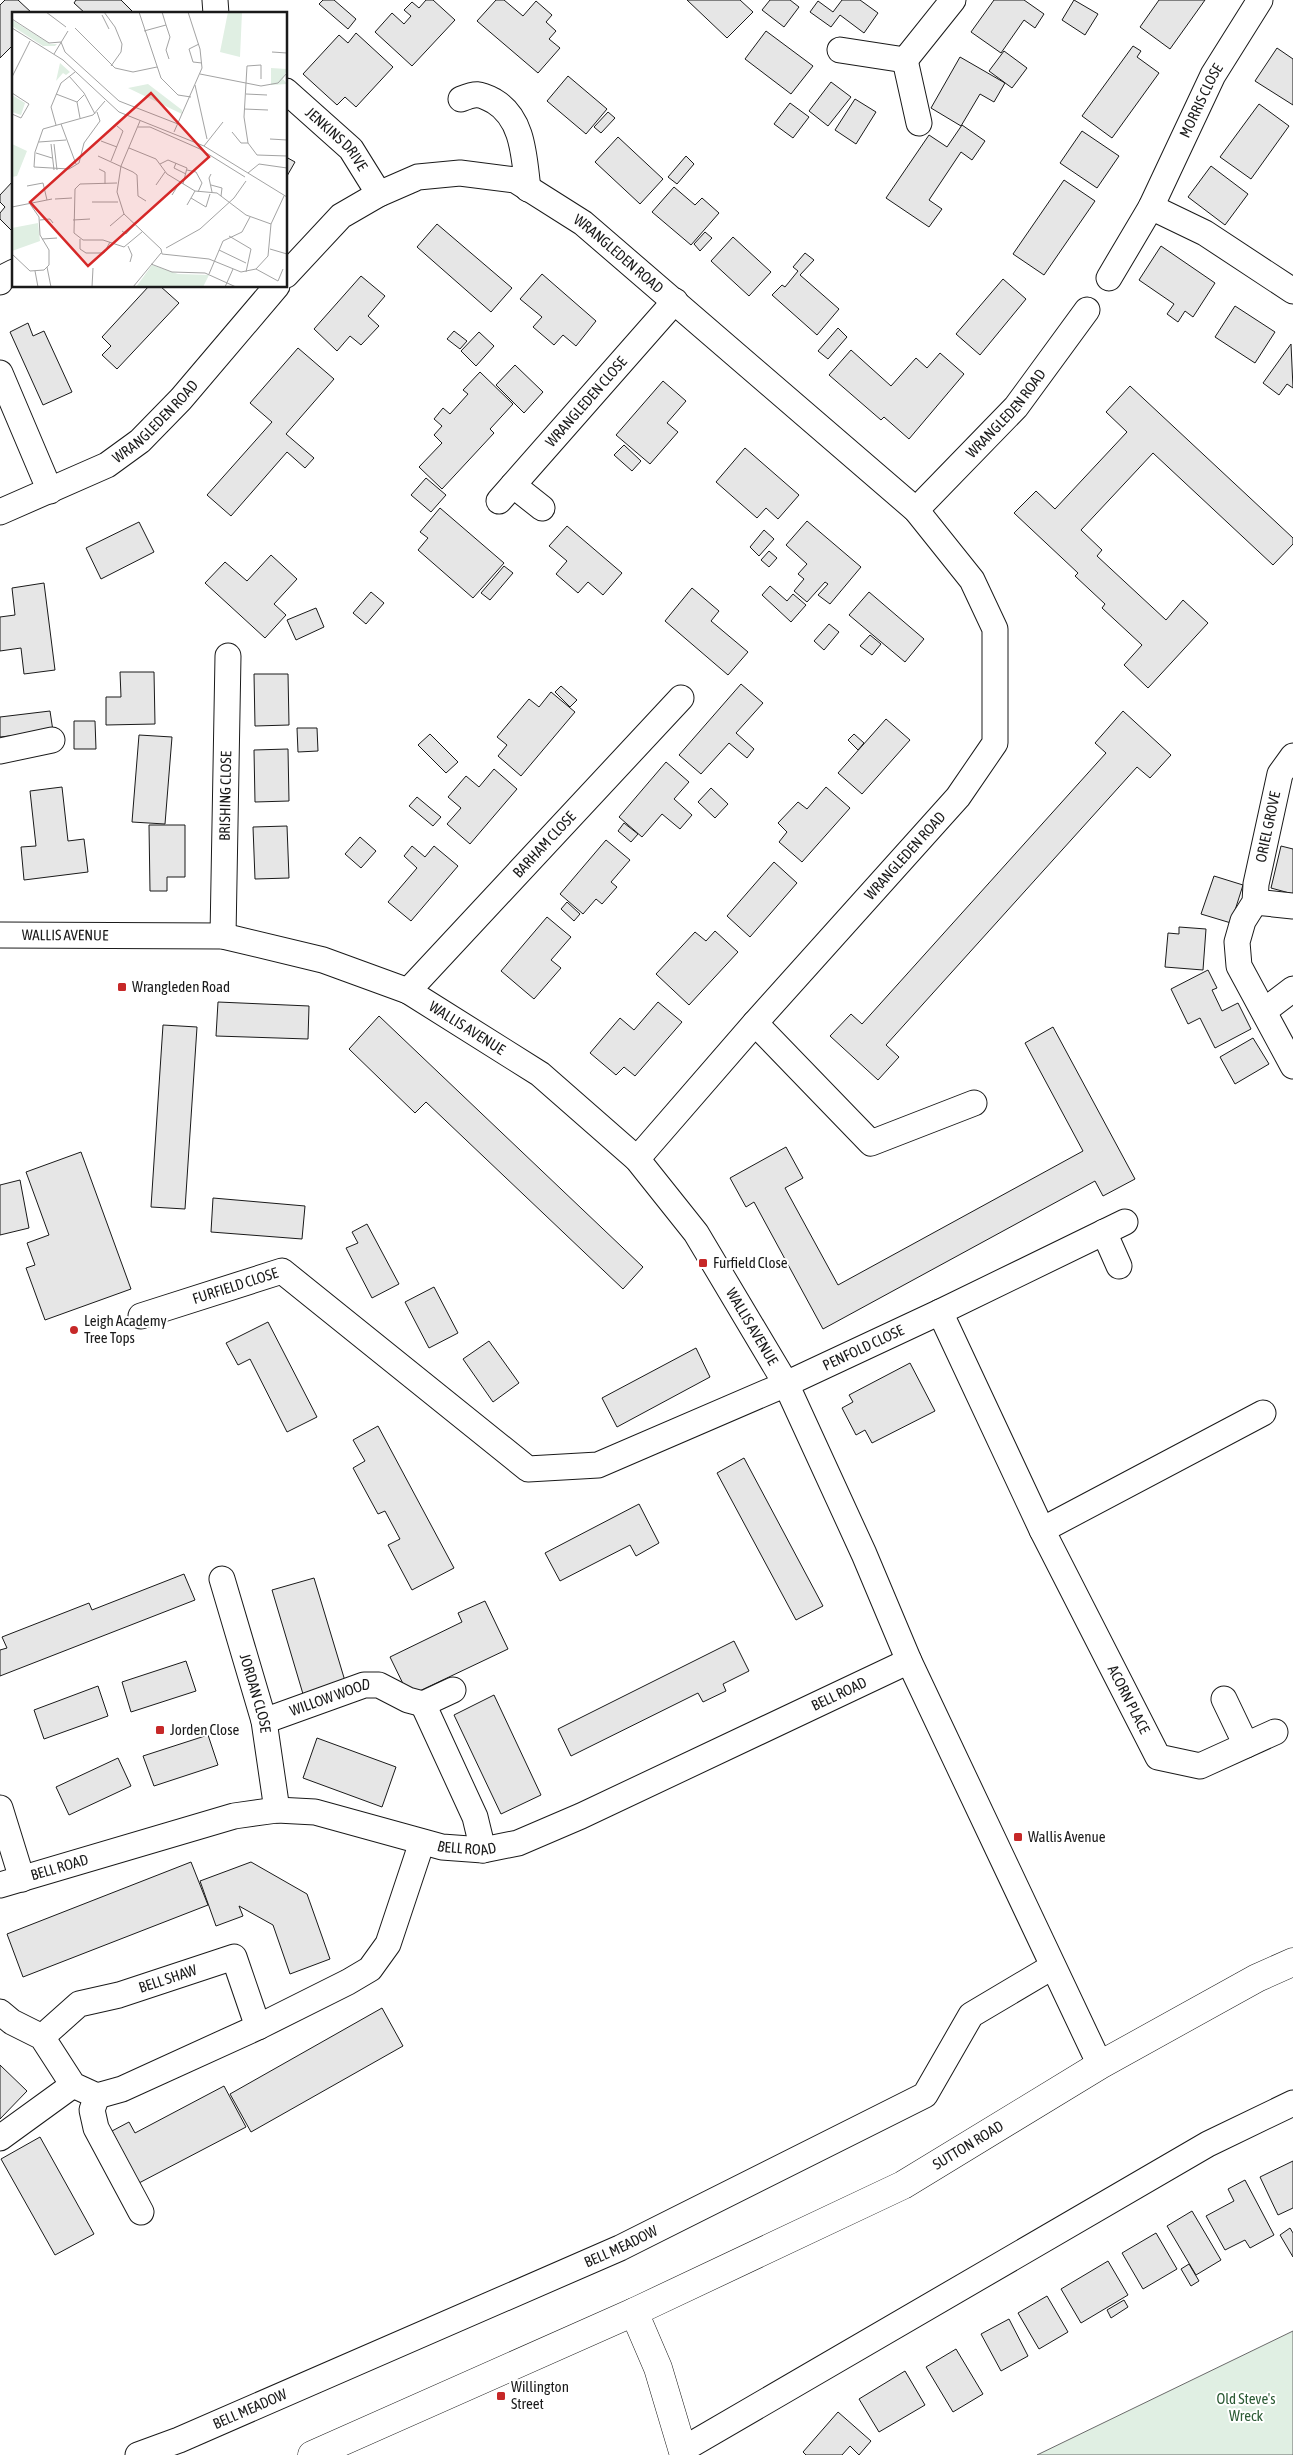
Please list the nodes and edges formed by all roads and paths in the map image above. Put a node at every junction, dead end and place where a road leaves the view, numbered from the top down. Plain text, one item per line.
1 (953, 0) edge
2 (1260, 0) edge
3 (840, 50) dead end
4 (905, 60) junction
5 (288, 94) edge
6 (461, 99) dead end
7 (919, 123) dead end
8 (528, 189) junction
9 (379, 194) junction
10 (1151, 207) junction
11 (12, 273) edge
12 (288, 273) edge
13 (1109, 278) dead end
14 (0, 282) edge
15 (275, 288) edge
16 (1293, 291) edge
17 (675, 301) junction
18 (1087, 310) dead end
19 (0, 373) edge
20 (50, 491) junction
21 (542, 508) dead end
22 (916, 510) junction
23 (0, 512) edge
24 (228, 656) dead end
25 (681, 698) dead end
26 (52, 740) dead end
27 (0, 751) edge
28 (1293, 756) edge
29 (1255, 902) junction
30 (1293, 906) edge
31 (0, 931) edge
32 (223, 936) junction
33 (1293, 989) edge
34 (408, 992) junction
35 (1264, 1011) junction
36 (755, 1023) junction
37 (1293, 1066) edge
38 (974, 1103) dead end
39 (637, 1159) junction
40 (1119, 1266) dead end
41 (940, 1312) junction
42 (141, 1316) dead end
43 (786, 1384) junction
44 (1263, 1413) dead end
45 (1042, 1530) junction
46 (222, 1579) dead end
47 (909, 1661) junction
48 (453, 1690) dead end
49 (1224, 1699) dead end
50 (423, 1704) junction
51 (264, 1721) junction
52 (1275, 1732) dead end
53 (1246, 1745) junction
54 (0, 1808) edge
55 (277, 1810) junction
56 (422, 1842) junction
57 (483, 1850) junction
58 (11, 1882) edge
59 (1293, 1962) edge
60 (1052, 1967) junction
61 (0, 2012) edge
62 (258, 2027) junction
63 (42, 2037) junction
64 (1100, 2064) junction
65 (73, 2085) junction
66 (97, 2096) junction
67 (1293, 2103) edge
68 (0, 2138) edge
69 (141, 2212) dead end
70 (634, 2312) junction
71 (684, 2453) edge
72 (138, 2455) edge
73 (312, 2455) edge

1 - 4 street
2 - 10 street, MORRIS CLOSE
3 - 4 street
4 - 7 street
5 - 9 street, JENKINS DRIVE
6 - 8 street
8 - 9 street, WRANGLEDEN ROAD
8 - 17 street, WRANGLEDEN ROAD
9 - 12 street, WRANGLEDEN ROAD
10 - 13 street, MORRIS CLOSE
10 - 16 street
11 - 14 street
15 - 20 street, WRANGLEDEN ROAD
17 - 21 street, WRANGLEDEN CLOSE
17 - 22 street, WRANGLEDEN ROAD
18 - 22 street, WRANGLEDEN ROAD
19 - 20 street
20 - 23 street, WRANGLEDEN ROAD
22 - 36 street, WRANGLEDEN ROAD
24 - 32 street, BRISHING CLOSE
25 - 34 street, BARHAM CLOSE
26 - 27 street
28 - 29 street, ORIEL GROVE
29 - 30 street
29 - 35 street
31 - 32 street, WALLIS AVENUE
32 - 34 street, WALLIS AVENUE
33 - 35 street
34 - 39 street, WALLIS AVENUE
35 - 37 street
36 - 38 street
36 - 39 street, WRANGLEDEN ROAD
39 - 43 street, WALLIS AVENUE
40 - 41 street, PENFOLD CLOSE
41 - 43 street, PENFOLD CLOSE
41 - 45 street, ACORN PLACE
42 - 43 street, FURFIELD CLOSE
43 - 47 street, WALLIS AVENUE
44 - 45 street
45 - 53 street, ACORN PLACE
46 - 51 street, JORDAN CLOSE
47 - 57 street, BELL ROAD
47 - 60 street, WALLIS AVENUE
48 - 50 street
49 - 53 street
50 - 51 street, WILLOW WOOD
50 - 57 street
51 - 55 street, JORDAN CLOSE
52 - 53 street, ACORN PLACE
54 - 58 street
55 - 56 street, BELL ROAD
55 - 58 street, BELL ROAD
56 - 57 street, BELL ROAD
56 - 62 street
59 - 64 main road, SUTTON ROAD
60 - 64 street, WALLIS AVENUE
60 - 72 street, BELL MEADOW
61 - 63 street
62 - 63 street, BELL SHAW
62 - 66 street
63 - 65 street
64 - 70 main road, SUTTON ROAD
65 - 66 street
65 - 68 street
66 - 69 street
67 - 71 street
70 - 71 main road
70 - 73 main road, SUTTON ROAD

